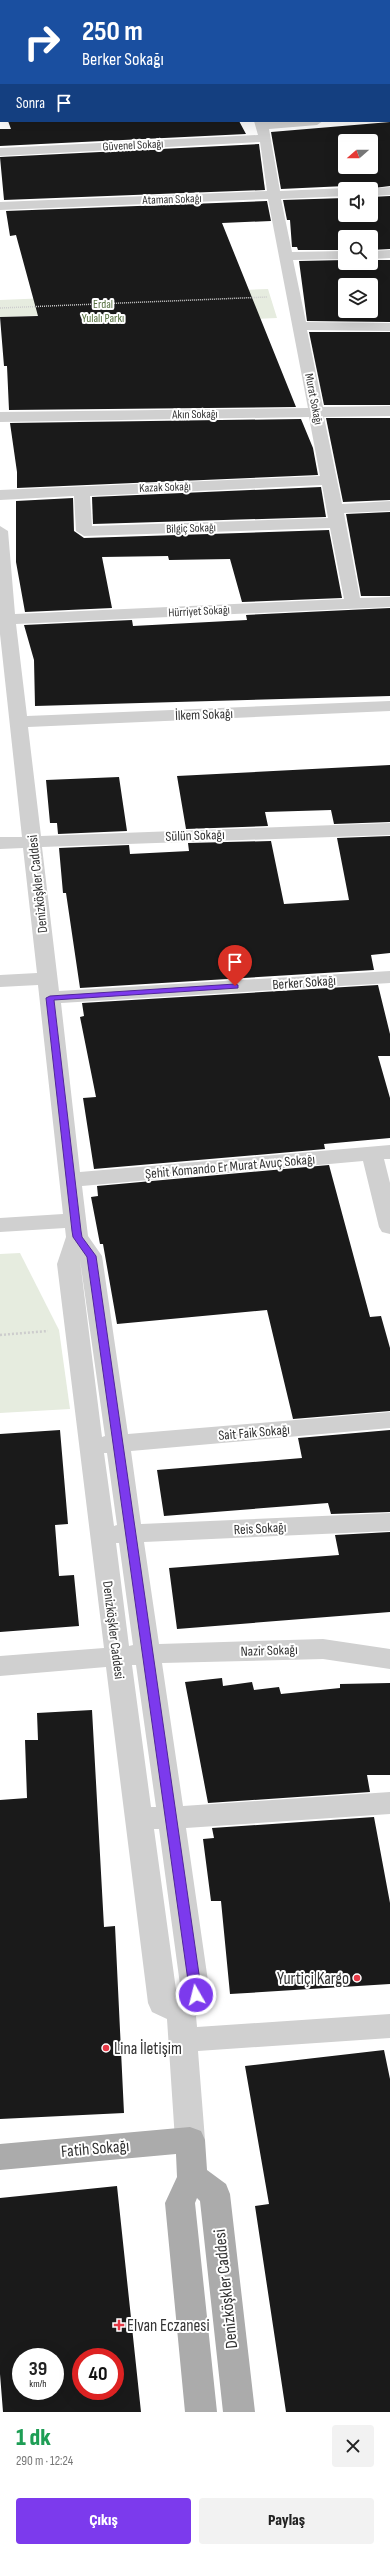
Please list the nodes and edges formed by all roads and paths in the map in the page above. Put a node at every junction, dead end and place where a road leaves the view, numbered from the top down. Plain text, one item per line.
1 (289, 122) edge
2 (261, 123) edge
3 (266, 138) junction
4 (0, 152) edge
5 (390, 191) edge
6 (338, 192) edge
7 (378, 192) edge
8 (274, 195) junction
9 (0, 206) edge
10 (378, 254) edge
11 (390, 254) edge
12 (338, 255) edge
13 (286, 256) junction
14 (294, 296) junction
15 (0, 308) edge
16 (300, 326) junction
17 (390, 327) edge
18 (390, 411) edge
19 (316, 412) junction
20 (0, 416) edge
21 (329, 480) junction
22 (82, 491) junction
23 (0, 495) edge
24 (390, 506) edge
25 (336, 516) junction
26 (0, 531) edge
27 (390, 602) edge
28 (353, 604) junction
29 (4, 620) edge
30 (390, 706) edge
31 (19, 722) junction
32 (390, 828) edge
33 (32, 841) junction
34 (0, 843) edge
35 (390, 977) edge
36 (47, 978) junction
37 (0, 981) edge
38 (50, 998) junction
39 (381, 1153) edge
40 (70, 1180) junction
41 (0, 1225) edge
42 (390, 1227) edge
43 (76, 1228) junction
44 (76, 1329) junction
45 (0, 1335) edge
46 (390, 1420) edge
47 (118, 1443) junction
48 (91, 1446) junction
49 (390, 1522) edge
50 (102, 1534) junction
51 (131, 1534) junction
52 (147, 1654) junction
53 (118, 1658) junction
54 (390, 1659) edge
55 (0, 1666) edge
56 (390, 1804) edge
57 (138, 1818) junction
58 (171, 1818) junction
59 (182, 2026) junction
60 (390, 2026) edge
61 (190, 2140) junction
62 (0, 2157) edge
63 (192, 2176) junction
64 (201, 2412) edge
65 (239, 2412) edge

1 - 2 street
2 - 3 street, Murat Sokağı
3 - 4 street, Güvenel Sokağı
3 - 8 street, Murat Sokağı
5 - 7 street
6 - 8 street, Ataman Sokağı
8 - 9 street, Ataman Sokağı
8 - 13 street, Murat Sokağı
10 - 11 street
12 - 13 street
13 - 14 street, Murat Sokağı
14 - 15 path
14 - 16 street, Murat Sokağı
16 - 17 street
16 - 19 street, Murat Sokağı
18 - 19 street, Akın Sokağı
19 - 20 street, Akın Sokağı
19 - 21 street, Murat Sokağı
21 - 22 street, Kazak Sokağı
21 - 25 street, Murat Sokağı
22 - 23 street, Kazak Sokağı
22 - 25 street, Bilgiç Sokağı
24 - 25 street
25 - 28 street, Murat Sokağı
26 - 29 street, Denizköşkler Caddesi
27 - 28 street, Hürriyet Sokağı
28 - 29 street, Hürriyet Sokağı
29 - 31 street, Denizköşkler Caddesi
30 - 31 street, İlkem Sokağı
31 - 33 street, Denizköşkler Caddesi
32 - 33 street, Sülün Sokağı
33 - 34 street, Sülün Sokağı
33 - 36 street, Denizköşkler Caddesi
35 - 38 street, Berker Sokağı
36 - 37 street
36 - 38 street, Denizköşkler Caddesi
38 - 40 street, Denizköşkler Caddesi
39 - 40 street, Şehit Komando Er Murat Avuç Sokağı
39 - 42 street
40 - 43 street, Denizköşkler Caddesi
41 - 43 street
43 - 44 street, Denizköşkler Caddesi
43 - 47 street, Denizköşkler Caddesi
44 - 45 path
44 - 48 street, Denizköşkler Caddesi
46 - 47 street, Sait Faik Sokağı
47 - 48 street, Sait Faik Sokağı
47 - 51 street, Denizköşkler Caddesi
48 - 50 street, Denizköşkler Caddesi
49 - 51 street, Reis Sokağı
50 - 51 street, Reis Sokağı
50 - 53 street, Denizköşkler Caddesi
51 - 52 street, Denizköşkler Caddesi
52 - 53 street, Nazir Sokağı
52 - 54 street, Nazir Sokağı
52 - 58 street, Denizköşkler Caddesi
53 - 55 street, Nazir Sokağı
53 - 57 street, Denizköşkler Caddesi
56 - 58 street
57 - 58 street
57 - 59 street, Denizköşkler Caddesi
58 - 59 street, Denizköşkler Caddesi
59 - 60 street
59 - 61 street
61 - 62 main road, Fatih Sokağı
61 - 63 main road
63 - 64 main road
63 - 65 main road, Denizköşkler Caddesi

